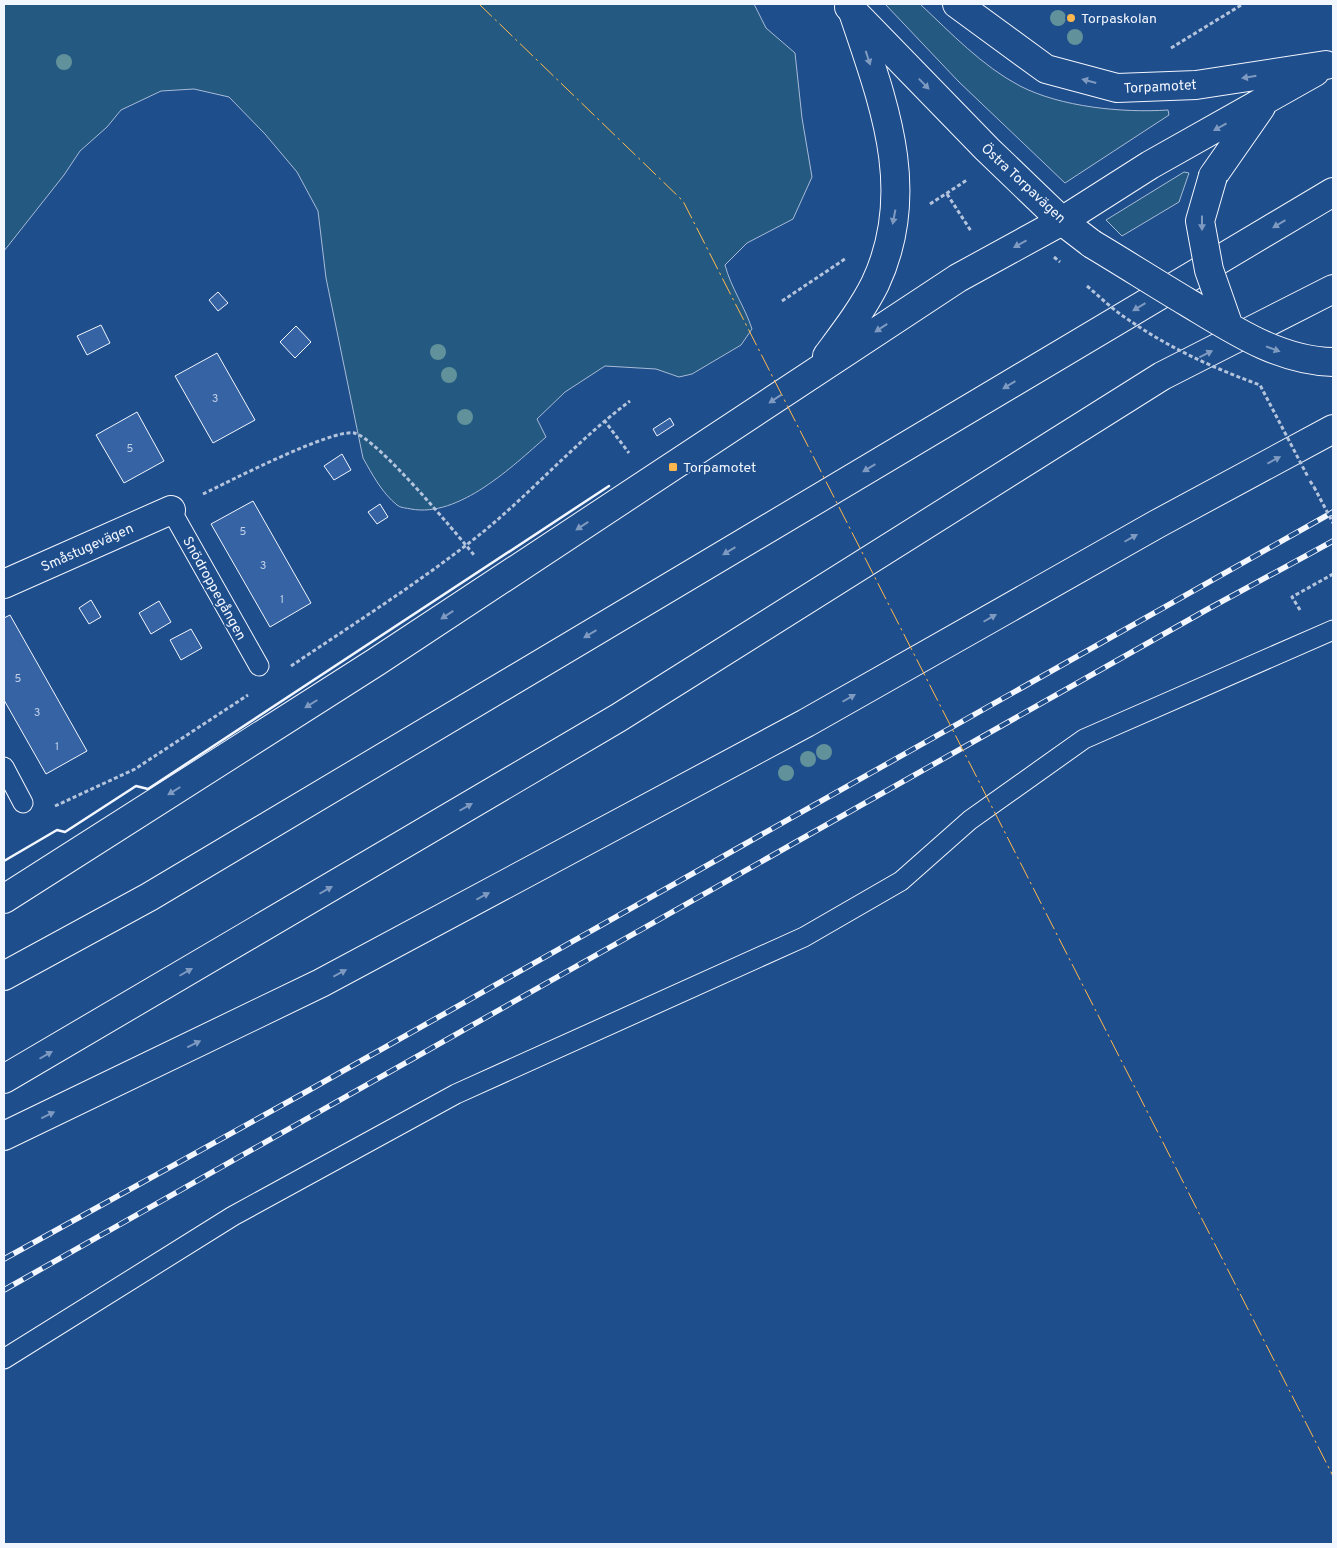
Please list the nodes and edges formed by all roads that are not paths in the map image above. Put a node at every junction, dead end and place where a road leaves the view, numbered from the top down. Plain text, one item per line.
1 (957, 4) edge
2 (850, 8) edge
3 (1330, 63) edge
4 (1263, 103) junction
5 (1333, 192) edge
6 (1062, 220) junction
7 (1333, 289) edge
8 (1229, 328) junction
9 (1333, 362) edge
10 (815, 372) junction
11 (1333, 429) edge
12 (171, 510) joint
13 (4, 584) edge
14 (1333, 630) edge
15 (259, 666) dead end
16 (4, 767) edge
17 (23, 803) dead end
18 (4, 899) edge
19 (4, 976) edge
20 (4, 1080) edge
21 (4, 1136) edge
22 (4, 1359) edge

3 -> 1 main road, Torpamotet
2 -> 6 main road, Östra Torpavägen
2 -> 10 main road
3 - 4 main road, Torpamotet
4 -> 6 main road, Torpamotet
4 -> 8 main road, Torpamotet, bridge
5 -> 19 main road
6 - 8 main road, Östra Torpavägen, bridge
6 -> 10 main road, Torpamotet
20 -> 7 main road
8 -> 9 main road, bridge
10 -> 18 main road, Torpamotet
21 -> 11 main road
12 - 13 main road, Småstugevägen
12 - 15 lane, Snödroppegången
14 - 22 lane
16 - 17 lane

